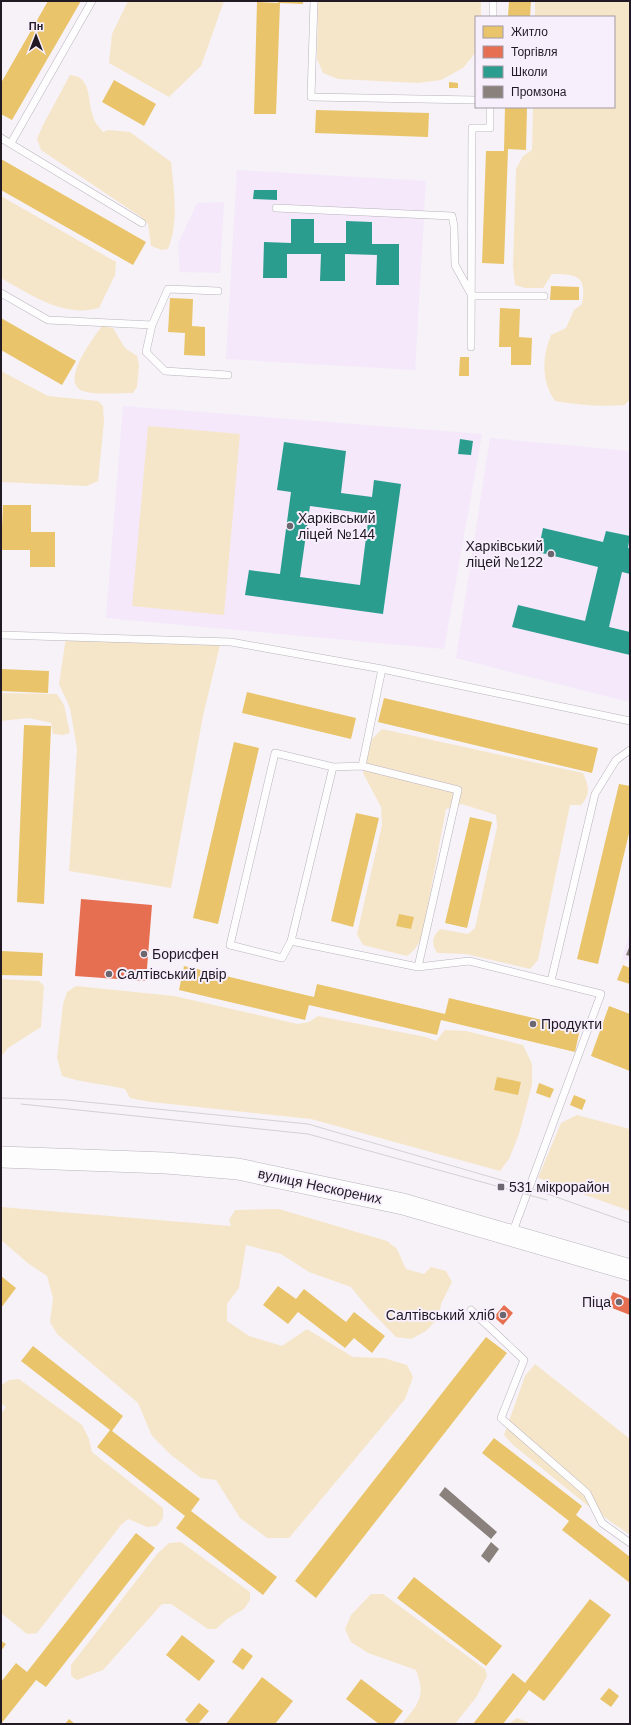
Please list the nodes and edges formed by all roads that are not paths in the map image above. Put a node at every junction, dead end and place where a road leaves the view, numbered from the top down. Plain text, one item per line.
1 (92, 1) edge
2 (314, 1) edge
3 (493, 1) edge
4 (493, 16) edge
5 (475, 100) edge
6 (490, 108) edge
7 (1, 138) edge
8 (11, 144) junction
9 (276, 208) dead end
10 (142, 223) dead end
11 (218, 291) dead end
12 (1, 293) edge
13 (472, 296) junction
14 (544, 296) dead end
15 (152, 325) junction
16 (471, 346) dead end
17 (228, 375) dead end
18 (1, 635) edge
19 (382, 669) junction
20 (630, 721) edge
21 (630, 750) edge
22 (362, 766) junction
23 (333, 767) junction
24 (291, 941) junction
25 (418, 967) junction
26 (551, 981) junction
27 (1, 1157) edge
28 (512, 1234) junction
29 (630, 1270) edge
30 (471, 1310) dead end
31 (630, 1543) edge

1 - 8 lane
2 - 5 lane
3 - 4 lane
6 - 13 lane
7 - 8 lane
8 - 10 lane
9 - 13 lane
11 - 15 lane
12 - 15 lane
13 - 14 lane
13 - 16 lane
15 - 17 lane
18 - 19 lane
19 - 20 lane
19 - 22 lane
21 - 26 lane
22 - 23 lane
22 - 25 lane
23 - 24 lane
23 - 24 lane
24 - 25 lane
25 - 26 lane
26 - 28 lane
27 - 28 main road, вулиця Нескорених
28 - 29 main road, вулиця Нескорених
30 - 31 lane

